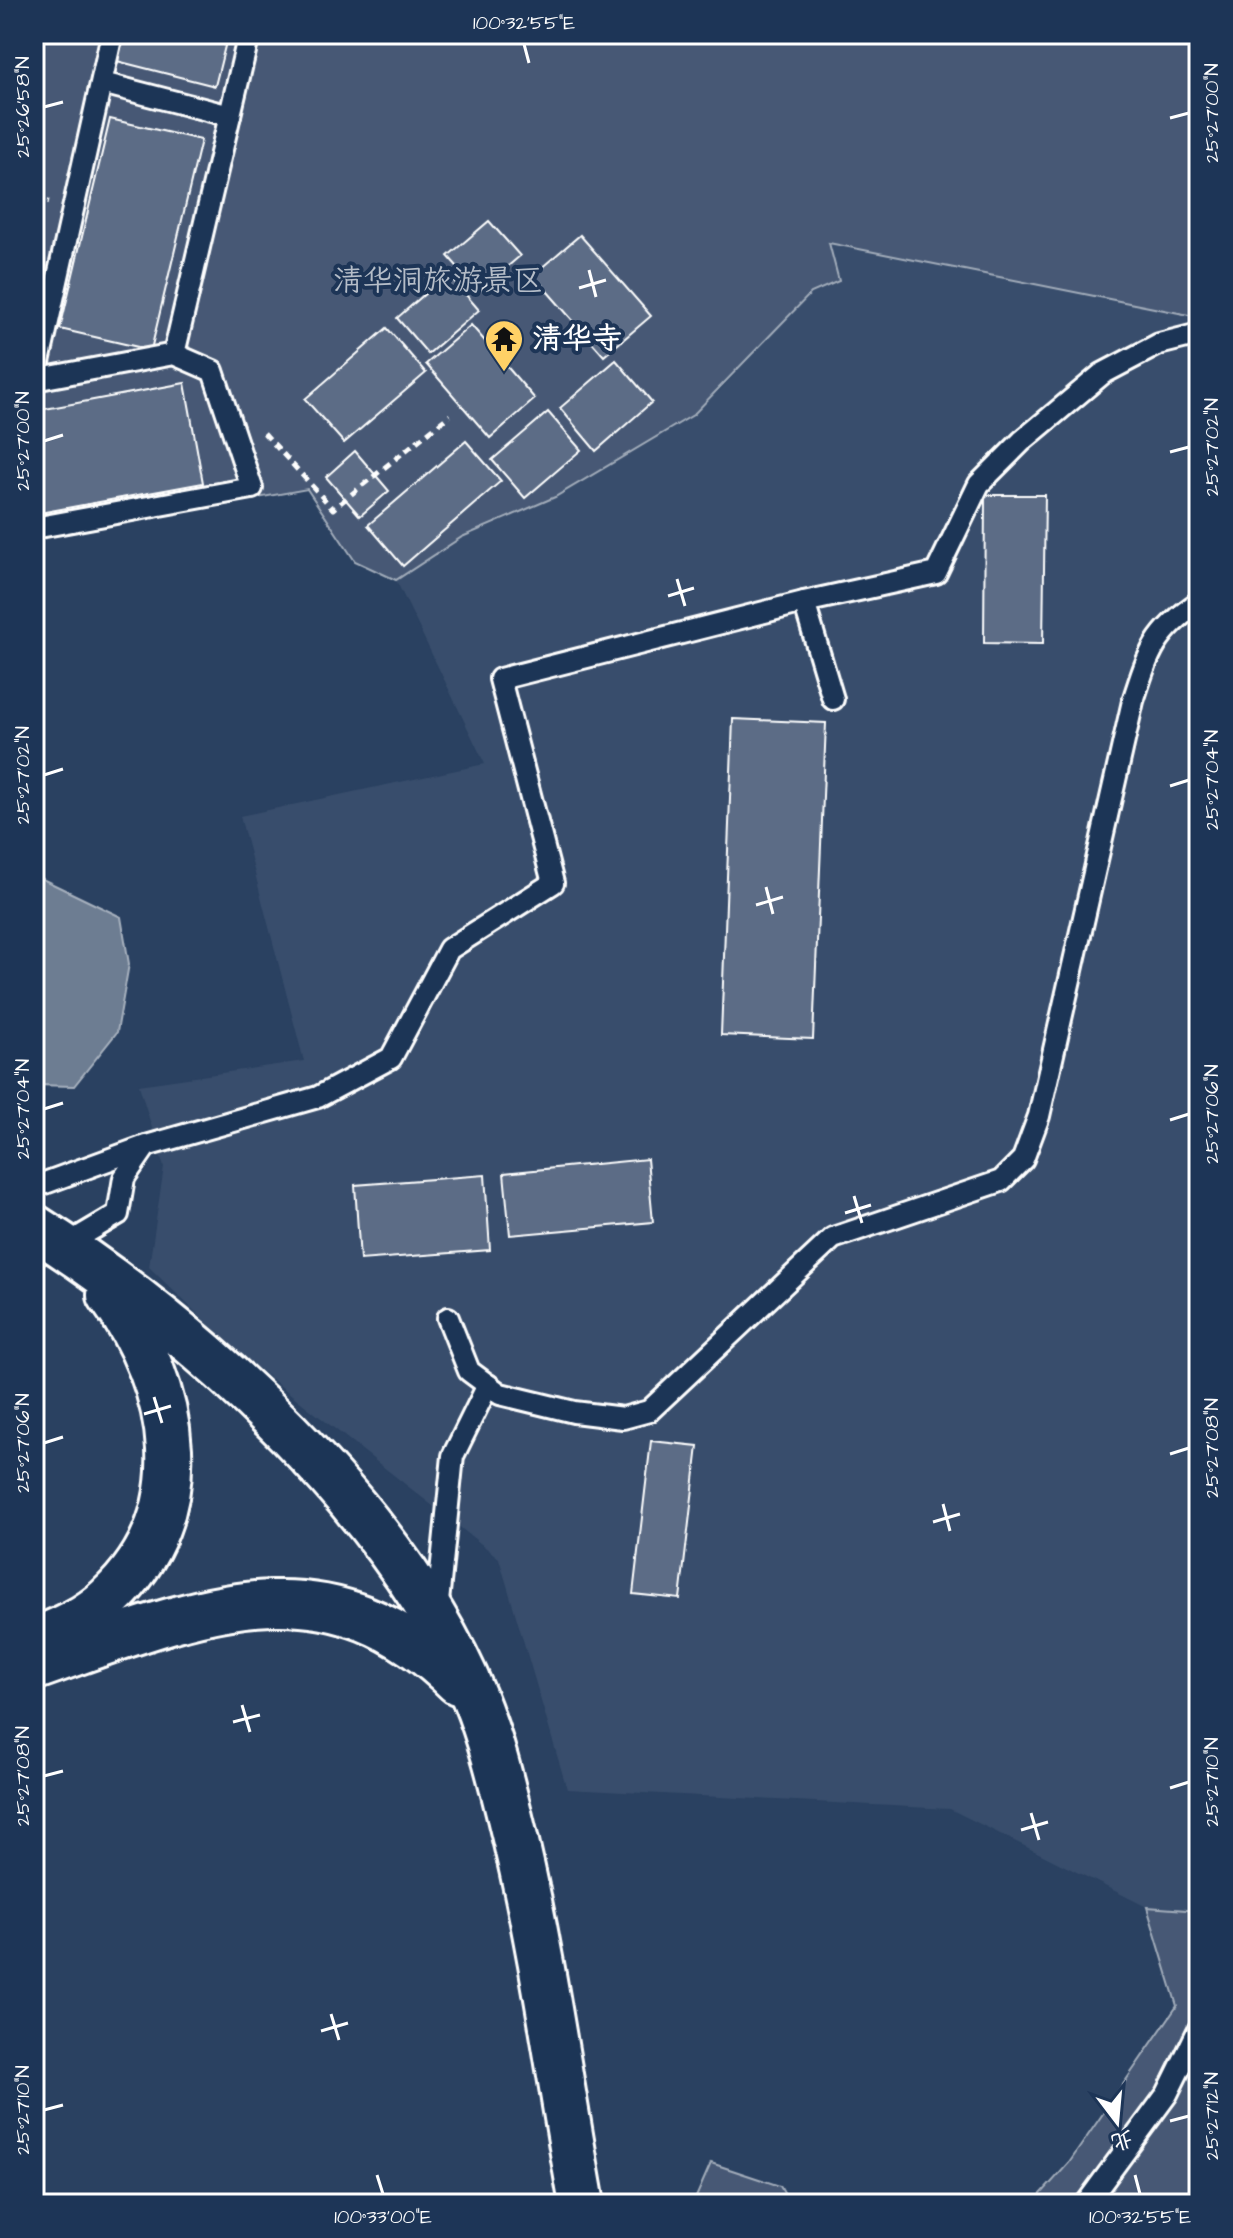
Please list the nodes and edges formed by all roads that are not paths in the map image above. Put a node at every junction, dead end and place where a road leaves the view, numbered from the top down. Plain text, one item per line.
1 (112, 34) edge
2 (249, 34) edge
3 (102, 83) junction
4 (230, 116) junction
5 (1199, 334) edge
6 (174, 354) junction
7 (35, 380) edge
8 (34, 528) edge
9 (804, 602) junction
10 (1199, 602) edge
11 (833, 699) dead end
12 (146, 1146) junction
13 (34, 1187) edge
14 (49, 1237) edge
15 (448, 1318) dead end
16 (488, 1385) junction
17 (436, 1620) junction
18 (34, 1641) edge
19 (34, 1667) edge
20 (475, 1698) junction
21 (1199, 2029) edge
22 (582, 2204) edge
23 (1086, 2204) edge

1 - 3 lane
2 - 4 lane
3 - 4 lane
3 - 7 lane
4 - 6 lane
5 - 9 lane
6 - 7 lane
6 - 8 lane
9 - 11 lane
9 - 12 lane
10 - 16 lane
12 - 13 lane
12 - 14 lane
14 - 17 highway
14 - 18 highway
15 - 16 lane
16 - 17 lane
17 - 20 highway
19 - 20 highway
20 - 22 highway
21 - 23 lane

